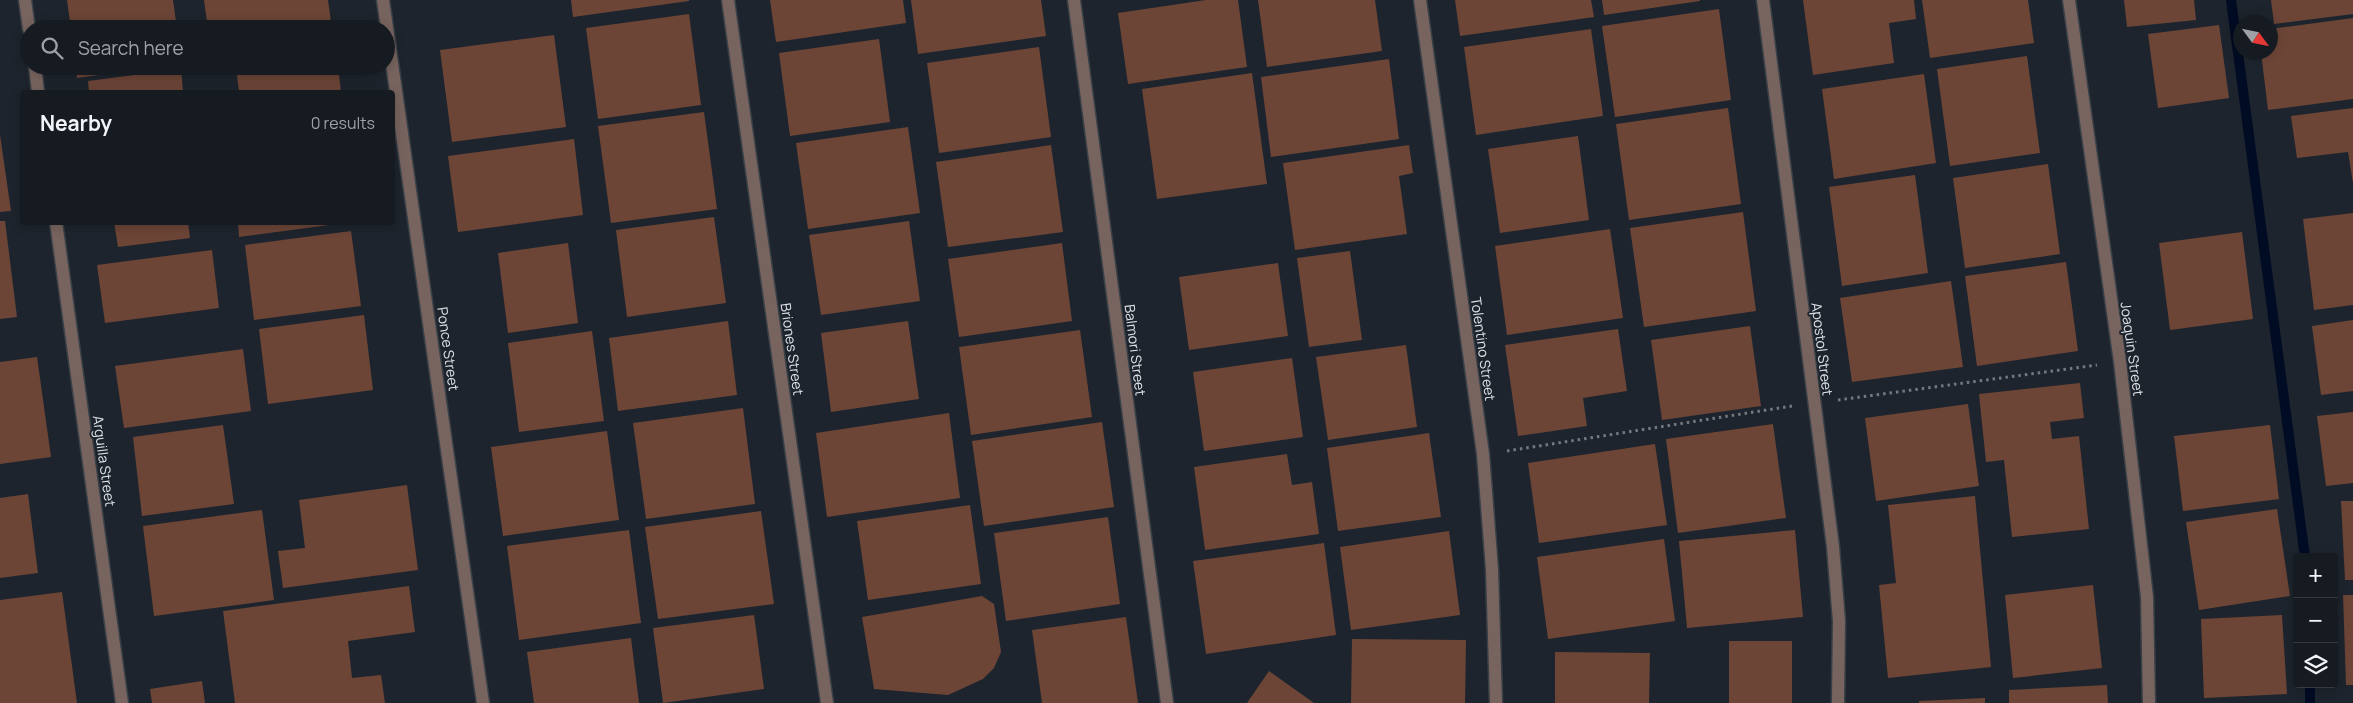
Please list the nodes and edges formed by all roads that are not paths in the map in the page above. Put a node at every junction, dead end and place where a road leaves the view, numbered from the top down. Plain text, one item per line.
1 (25, 0) edge
2 (383, 0) edge
3 (728, 0) edge
4 (1074, 0) edge
5 (1420, 0) edge
6 (1763, 0) edge
7 (2069, 0) edge
8 (28, 20) edge
9 (386, 20) edge
10 (36, 75) edge
11 (394, 75) edge
12 (38, 90) edge
13 (56, 225) edge
14 (122, 703) edge
15 (483, 703) edge
16 (827, 703) edge
17 (1167, 703) edge
18 (1496, 703) edge
19 (1838, 703) edge
20 (2149, 703) edge

1 - 8 street
2 - 9 street, Ponce Street
3 - 16 street, Briones Street
4 - 17 street, Balmori Street
5 - 18 street, Tolentino Street
6 - 19 street, Apostol Street
7 - 20 street, Joaquin Street
10 - 12 street
11 - 15 street, Ponce Street
13 - 14 street, Arguilla Street

